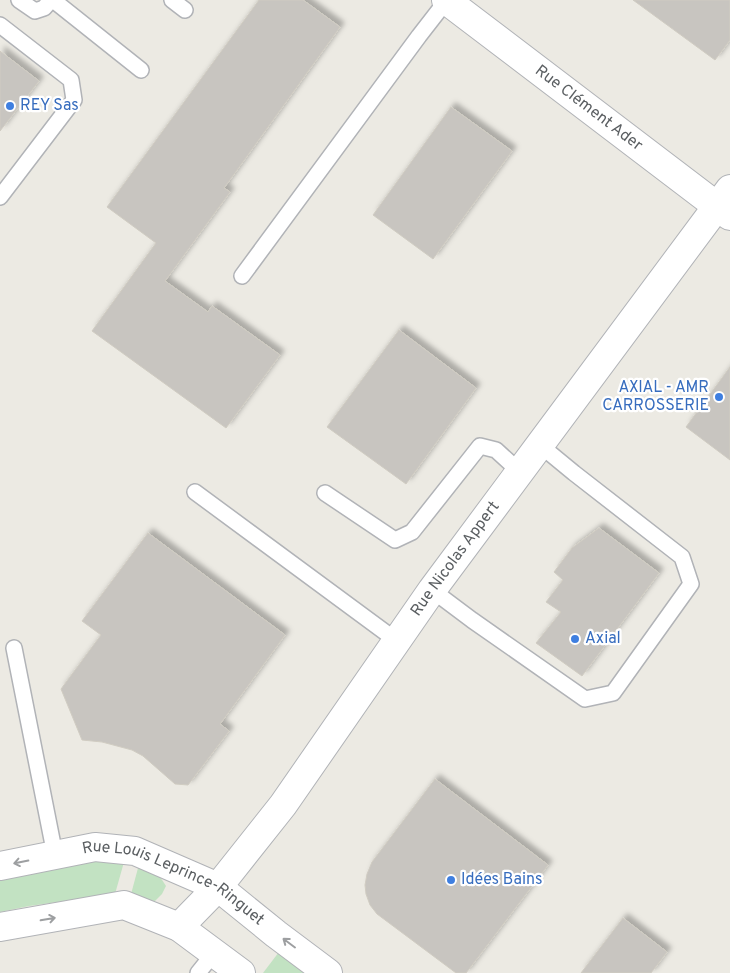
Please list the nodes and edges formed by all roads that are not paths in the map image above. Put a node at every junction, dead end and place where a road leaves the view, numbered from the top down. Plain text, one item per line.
1 (19, 0) edge
2 (52, 0) edge
3 (172, 0) edge
4 (446, 0) edge
5 (185, 10) dead end
6 (0, 25) edge
7 (142, 70) dead end
8 (0, 198) edge
9 (726, 204) edge
10 (242, 276) dead end
11 (540, 445) junction
12 (520, 472) junction
13 (195, 492) dead end
14 (325, 493) dead end
15 (432, 590) junction
16 (397, 641) junction
17 (14, 648) dead end
18 (55, 855) junction
19 (0, 866) edge
20 (218, 887) junction
21 (0, 927) edge
22 (179, 927) junction
23 (206, 963) edge
24 (241, 973) edge
25 (328, 973) edge

1 - 2 lane
2 - 7 lane
3 - 5 lane
4 - 9 street, Rue Clément Ader
4 - 10 lane
6 - 8 lane
9 - 11 street, Rue Nicolas Appert
11 - 12 street, Rue Nicolas Appert
11 - 15 lane
12 - 14 lane
12 - 15 street, Rue Nicolas Appert
13 - 16 lane
15 - 16 street, Rue Nicolas Appert
16 - 20 street, Rue Nicolas Appert
17 - 18 lane
18 -> 19 street, Rue Louis Leprince-Ringuet
18 - 20 street, Rue Louis Leprince-Ringuet
20 - 22 street, Rue Nicolas Appert
25 -> 20 street, Rue Louis Leprince-Ringuet
21 -> 22 street, Rue Louis Leprince-Ringuet
22 - 23 street, Rue Louis Leprince-Ringuet
23 - 24 street, Rue Louis Leprince-Ringuet

